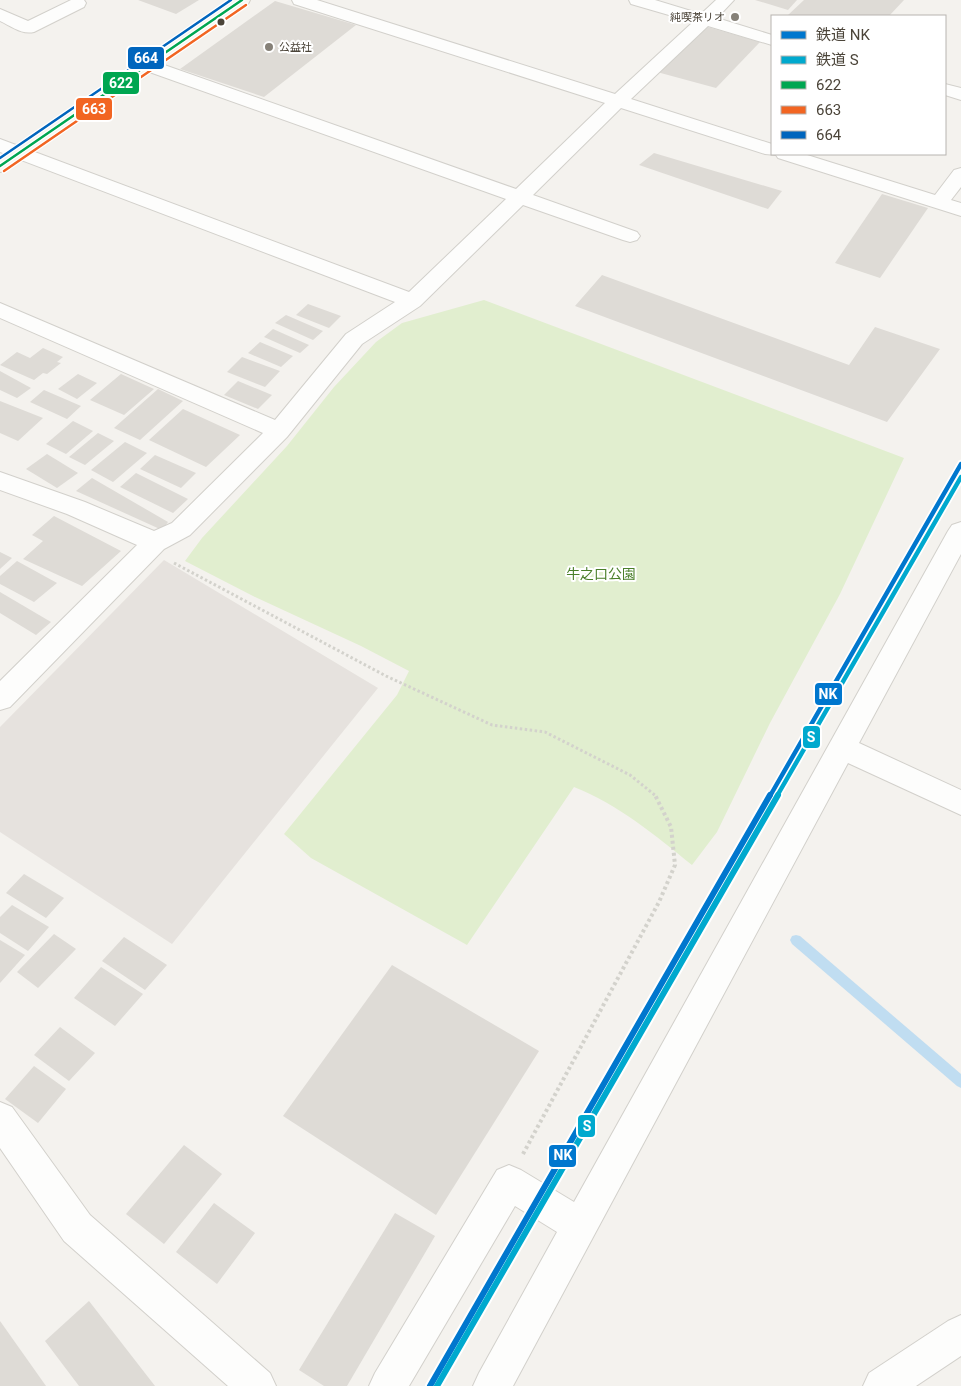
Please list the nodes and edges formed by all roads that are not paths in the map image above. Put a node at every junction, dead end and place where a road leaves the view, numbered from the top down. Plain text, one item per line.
1 (17, 0) edge
2 (71, 0) edge
3 (242, 0) edge
4 (300, 0) edge
5 (637, 0) edge
6 (726, 0) edge
7 (0, 9) edge
8 (0, 14) edge
9 (704, 19) junction
10 (771, 40) edge
11 (147, 65) junction
12 (946, 90) edge
13 (961, 94) edge
14 (618, 101) junction
15 (0, 145) edge
16 (771, 150) edge
17 (20, 152) junction
18 (788, 155) edge
19 (0, 166) edge
20 (961, 174) edge
21 (519, 197) junction
22 (940, 203) junction
23 (961, 210) edge
24 (630, 236) dead end
25 (412, 301) junction
26 (0, 310) edge
27 (279, 431) junction
28 (0, 481) edge
29 (961, 531) edge
30 (156, 542) junction
31 (0, 699) edge
32 (843, 748) junction
33 (961, 803) edge
34 (0, 1119) edge
35 (581, 1226) junction
36 (961, 1334) edge
37 (258, 1386) edge
38 (388, 1386) edge
39 (492, 1386) edge
40 (882, 1386) edge

1 - 7 street
2 - 8 street
3 - 11 main road
4 - 14 street
5 - 9 street
6 - 9 street
9 - 10 street
9 - 14 street
11 - 17 main road
11 - 21 street
12 - 13 street
14 - 16 street
14 - 21 street
15 - 17 street
17 - 19 main road
17 - 25 street
18 - 22 street
20 - 22 street
21 - 24 street
21 - 25 street
22 - 23 street
25 - 27 street
26 - 27 street
27 - 30 street
28 - 30 street
29 - 32 street
30 - 31 street
32 - 33 street
32 - 35 street
34 - 37 street
35 - 38 street
35 - 39 street
36 - 40 street

